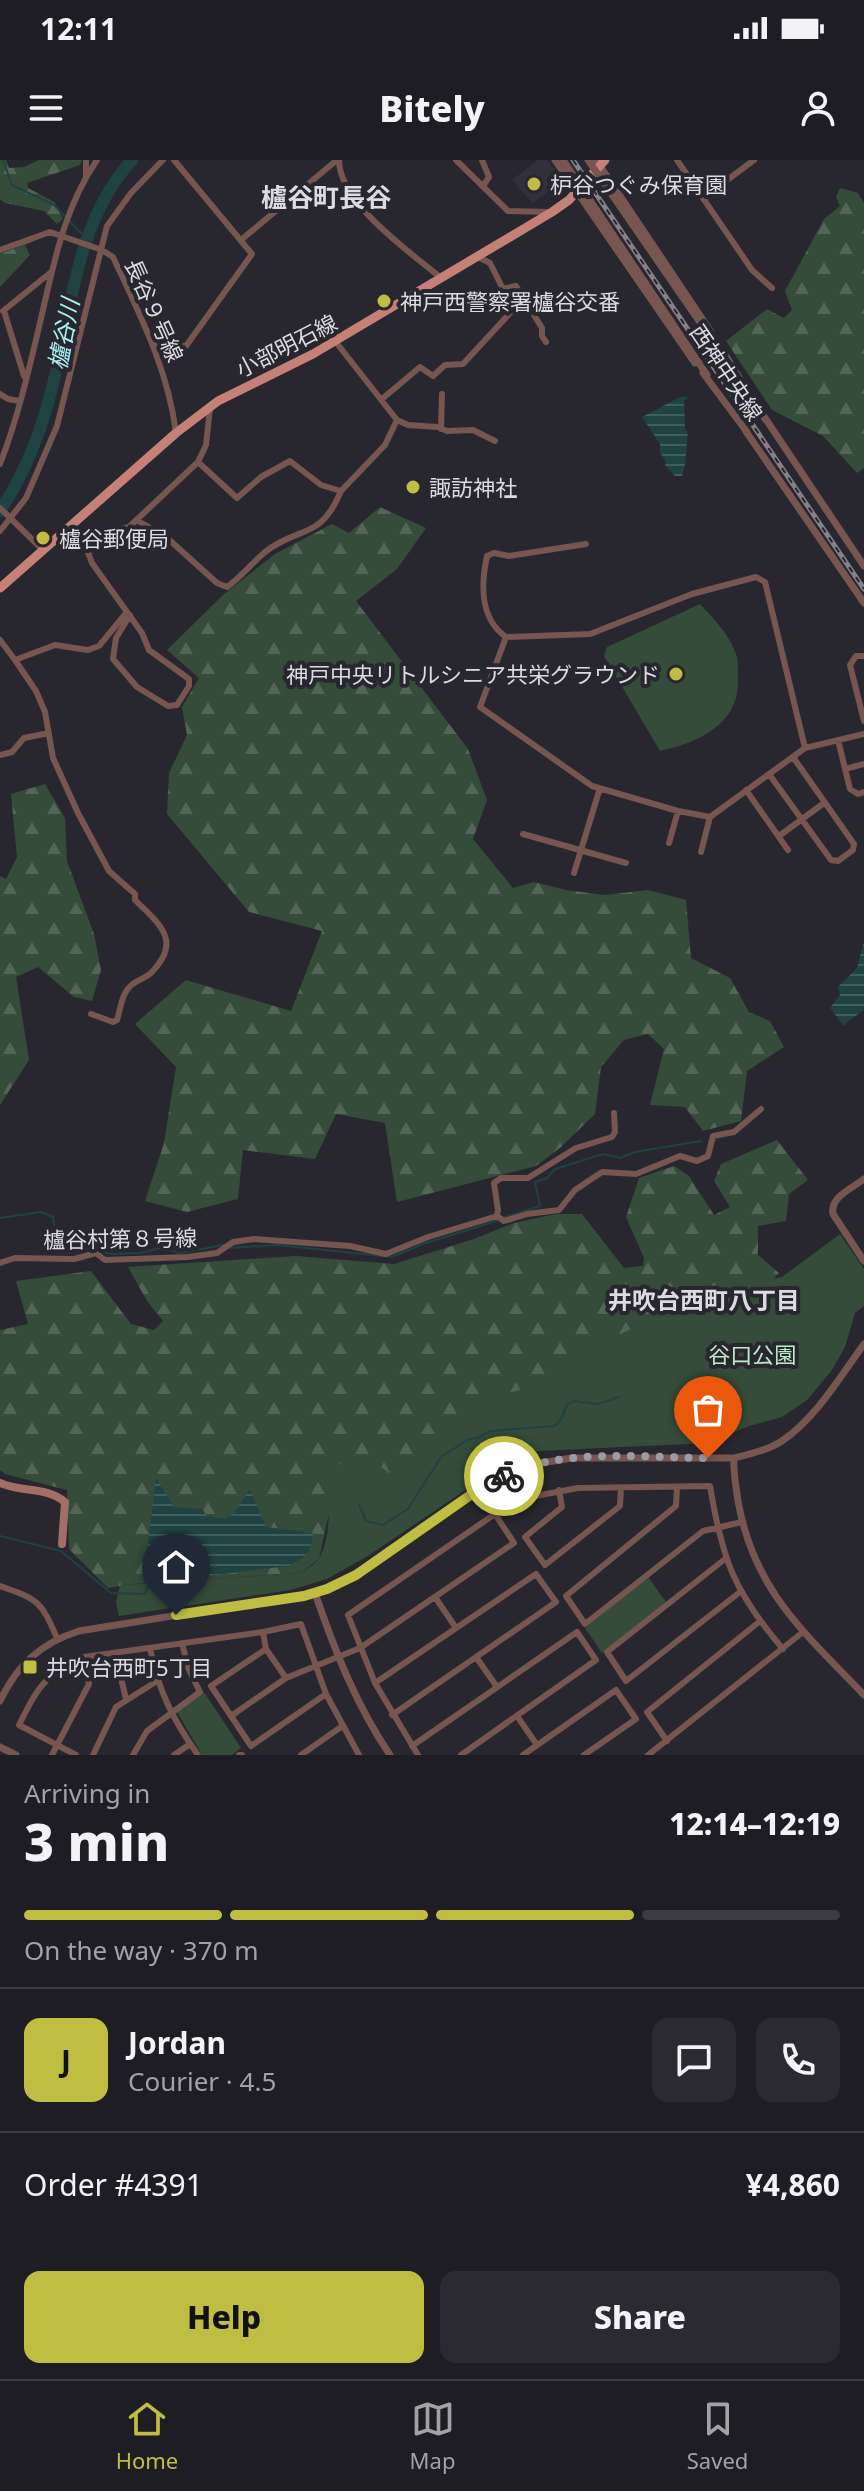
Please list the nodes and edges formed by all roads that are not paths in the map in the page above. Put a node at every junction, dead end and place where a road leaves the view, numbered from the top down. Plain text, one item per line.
1 (86, 160) edge
2 (97, 160) edge
3 (163, 160) edge
4 (174, 160) edge
5 (338, 160) edge
6 (456, 160) edge
7 (482, 160) edge
8 (555, 160) edge
9 (563, 160) edge
10 (588, 160) edge
11 (677, 160) edge
12 (754, 160) edge
13 (601, 162) edge
14 (86, 176) junction
15 (483, 186) junction
16 (576, 191) junction
17 (703, 198) junction
18 (552, 212) junction
19 (60, 236) junction
20 (241, 240) junction
21 (0, 250) edge
22 (102, 250) junction
23 (478, 257) junction
24 (52, 271) junction
25 (441, 279) junction
26 (772, 288) dead end
27 (528, 302) junction
28 (2, 312) edge
29 (335, 341) junction
30 (546, 342) dead end
31 (153, 345) junction
32 (25, 379) junction
33 (0, 394) edge
34 (442, 394) dead end
35 (382, 399) junction
36 (19, 401) junction
37 (210, 407) junction
38 (765, 419) junction
39 (397, 420) junction
40 (441, 429) junction
41 (747, 432) junction
42 (176, 433) junction
43 (495, 441) dead end
44 (198, 462) junction
45 (0, 464) edge
46 (341, 491) junction
47 (0, 508) edge
48 (11, 517) junction
49 (138, 521) junction
50 (0, 531) edge
51 (54, 539) junction
52 (83, 539) junction
53 (586, 544) dead end
54 (43, 550) junction
55 (864, 566) edge
56 (0, 588) edge
57 (864, 603) edge
58 (129, 614) junction
59 (506, 637) junction
60 (0, 640) edge
61 (864, 656) edge
62 (15, 660) junction
63 (864, 721) edge
64 (49, 733) junction
65 (864, 734) edge
66 (838, 740) junction
67 (805, 748) junction
68 (0, 755) edge
69 (793, 757) junction
70 (864, 764) edge
71 (845, 769) junction
72 (769, 774) junction
73 (600, 788) junction
74 (746, 790) junction
75 (864, 792) edge
76 (824, 803) junction
77 (678, 811) junction
78 (710, 817) junction
79 (801, 819) junction
80 (523, 834) dead end
81 (779, 836) junction
82 (669, 843) dead end
83 (581, 849) junction
84 (788, 850) dead end
85 (701, 852) dead end
86 (626, 863) dead end
87 (574, 873) dead end
88 (91, 1014) dead end
89 (761, 1109) dead end
90 (614, 1113) dead end
91 (864, 1179) edge
92 (499, 1218) junction
93 (864, 1261) edge
94 (0, 1263) edge
95 (864, 1344) edge
96 (734, 1458) junction
97 (0, 1483) edge
98 (677, 1487) junction
99 (621, 1488) junction
100 (559, 1490) junction
101 (495, 1514) junction
102 (742, 1522) junction
103 (717, 1527) junction
104 (62, 1544) dead end
105 (725, 1559) junction
106 (0, 1586) edge
107 (740, 1592) junction
108 (315, 1593) junction
109 (435, 1597) junction
110 (759, 1622) junction
111 (456, 1628) junction
112 (263, 1632) junction
113 (803, 1632) junction
114 (57, 1638) junction
115 (182, 1643) junction
116 (150, 1648) junction
117 (360, 1648) junction
118 (266, 1649) junction
119 (783, 1649) junction
120 (115, 1653) junction
121 (84, 1657) junction
122 (337, 1657) junction
123 (476, 1657) junction
124 (314, 1666) junction
125 (286, 1678) junction
126 (157, 1681) junction
127 (375, 1683) junction
128 (497, 1687) junction
129 (326, 1694) junction
130 (864, 1695) edge
131 (126, 1699) junction
132 (0, 1701) edge
133 (172, 1713) junction
134 (392, 1715) junction
135 (231, 1716) junction
136 (517, 1716) junction
137 (341, 1727) junction
138 (667, 1741) junction
139 (190, 1744) junction
140 (57, 1745) junction
141 (537, 1745) junction
142 (412, 1746) junction
143 (0, 1747) edge
144 (16, 1755) edge
145 (52, 1755) edge
146 (76, 1755) edge
147 (93, 1755) edge
148 (133, 1755) edge
149 (174, 1755) edge
150 (198, 1755) edge
151 (301, 1755) edge
152 (359, 1755) edge
153 (390, 1755) edge
154 (418, 1755) edge
155 (461, 1755) edge
156 (523, 1755) edge
157 (584, 1755) edge
158 (648, 1755) edge

1 - 14 street
2 - 14 street
3 - 22 street
4 - 20 street
5 - 20 street
5 - 25 street
6 - 15 street
7 - 15 street
8 - 16 street
9 - 41 street, 西神中央線, bridge
10 - 38 street, 西神中央線, bridge
11 - 17 street
12 - 17 street
13 - 16 main road, 小部明石線
13 - 38 street
14 - 19 street
15 - 18 street
16 - 18 main road, 小部明石線
16 - 41 street
17 - 26 street
18 - 23 main road, 小部明石線
19 - 21 street
19 - 22 street, 長谷９号線
19 - 24 street
20 - 31 street
22 - 31 street, 長谷９号線
22 - 48 street
23 - 25 main road, 小部明石線
23 - 27 street
24 - 28 street
24 - 32 street
25 - 29 main road, 小部明石線
27 - 30 street
27 - 35 street
28 - 32 street
29 - 35 street
29 - 37 main road, 小部明石線
31 - 42 street, 長谷９号線
32 - 36 street
33 - 36 street
34 - 40 street
35 - 39 street
36 - 45 street
37 - 42 main road, 小部明石線
37 - 44 street
38 - 55 street, 西神中央線
39 - 40 street
39 - 46 street
40 - 43 street
41 - 57 street, 西神中央線
42 - 51 main road, 小部明石線
44 - 46 street
44 - 49 street
46 - 49 street
47 - 48 street
48 - 50 street
48 - 54 street
49 - 52 street
51 - 52 street
51 - 54 main road, 小部明石線
52 - 58 street
53 - 59 street
54 - 56 main road, 小部明石線
58 - 58 street
58 - 62 street
59 - 67 street
59 - 73 street
60 - 62 street
61 - 63 street
62 - 64 street
64 - 68 street
64 - 88 street
65 - 66 street
66 - 67 street
66 - 71 street
67 - 69 street
69 - 72 street
69 - 76 street
70 - 71 street
71 - 75 street
72 - 74 street
72 - 79 street
73 - 77 street
73 - 83 street
74 - 78 street
74 - 81 street
76 - 79 street
76 - 79 street
77 - 78 street
77 - 82 street
78 - 85 street
79 - 81 street
80 - 83 street
81 - 84 street
83 - 86 street
83 - 87 street
89 - 92 street, 櫨谷村第８号線
90 - 92 street
91 - 93 street
92 - 94 street, 櫨谷村第８号線
95 - 96 street
96 - 102 street
96 - 108 street
97 - 104 main road
98 - 99 street
98 - 103 street
98 - 103 street
99 - 100 street
99 - 100 street
100 - 101 street
101 - 109 street
101 - 117 street
102 - 103 street
102 - 113 street
103 - 105 street
105 - 107 street
105 - 107 street
106 - 114 street
107 - 110 street
108 - 114 street
108 - 122 street
109 - 111 street
109 - 117 street
110 - 119 street
110 - 138 street
111 - 123 street
111 - 127 street
112 - 115 street
112 - 118 street
112 - 124 street
113 - 119 street
113 - 130 street
114 - 132 street
115 - 116 street
115 - 133 street
116 - 120 street
116 - 126 street
117 - 122 street
117 - 127 street
118 - 125 street
118 - 135 street
119 - 138 street
120 - 121 street
120 - 131 street
121 - 140 street
121 - 140 street
122 - 124 street
122 - 153 street
123 - 128 street
123 - 134 street
124 - 125 street
124 - 129 street
125 - 135 street
126 - 131 street
126 - 133 street
127 - 134 street
128 - 136 street
128 - 142 street
129 - 135 street
129 - 137 street
131 - 147 street
133 - 139 street
133 - 148 street
134 - 142 street
136 - 141 street
136 - 155 street
137 - 151 street
137 - 152 street
138 - 158 street
139 - 149 street
139 - 150 street
140 - 145 street
140 - 146 street
141 - 156 street
141 - 157 street
142 - 154 street
143 - 144 street

